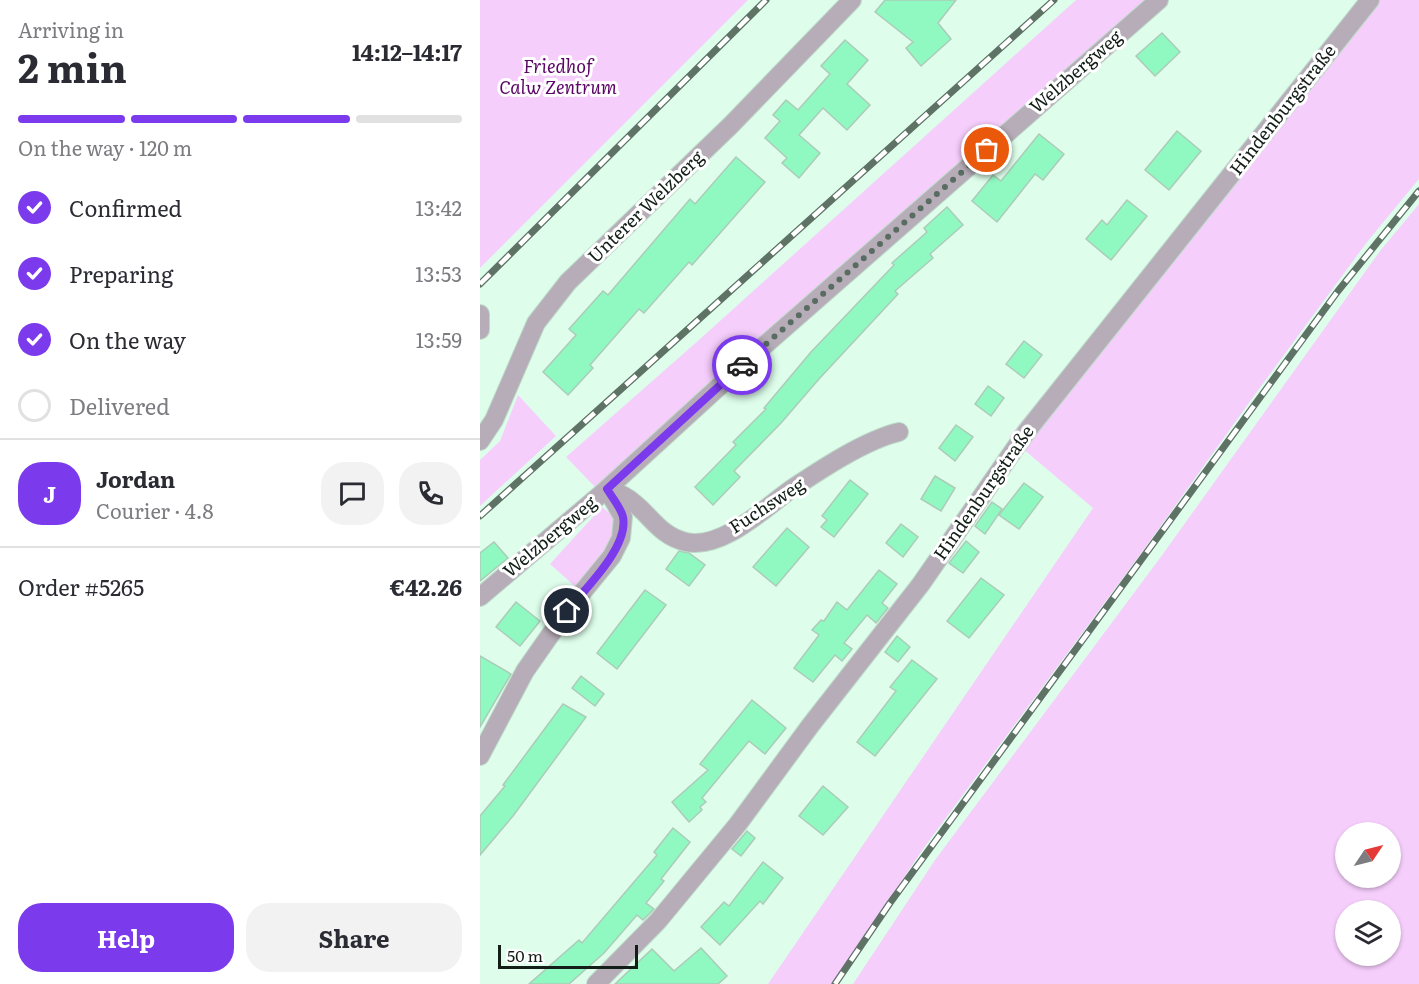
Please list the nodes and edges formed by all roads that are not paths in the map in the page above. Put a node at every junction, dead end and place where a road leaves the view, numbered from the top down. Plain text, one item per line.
1 (852, 0) edge
2 (1159, 0) edge
3 (1370, 0) edge
4 (480, 314) edge
5 (480, 330) edge
6 (899, 432) dead end
7 (480, 441) edge
8 (607, 489) junction
9 (480, 597) edge
10 (480, 756) edge
11 (596, 984) edge

1 - 7 street, Unterer Welzberg
2 - 8 street, Welzbergweg
3 - 11 street, Hindenburgstraße
4 - 5 street
6 - 8 street, Fuchsweg
8 - 9 street, Welzbergweg
8 - 10 street

